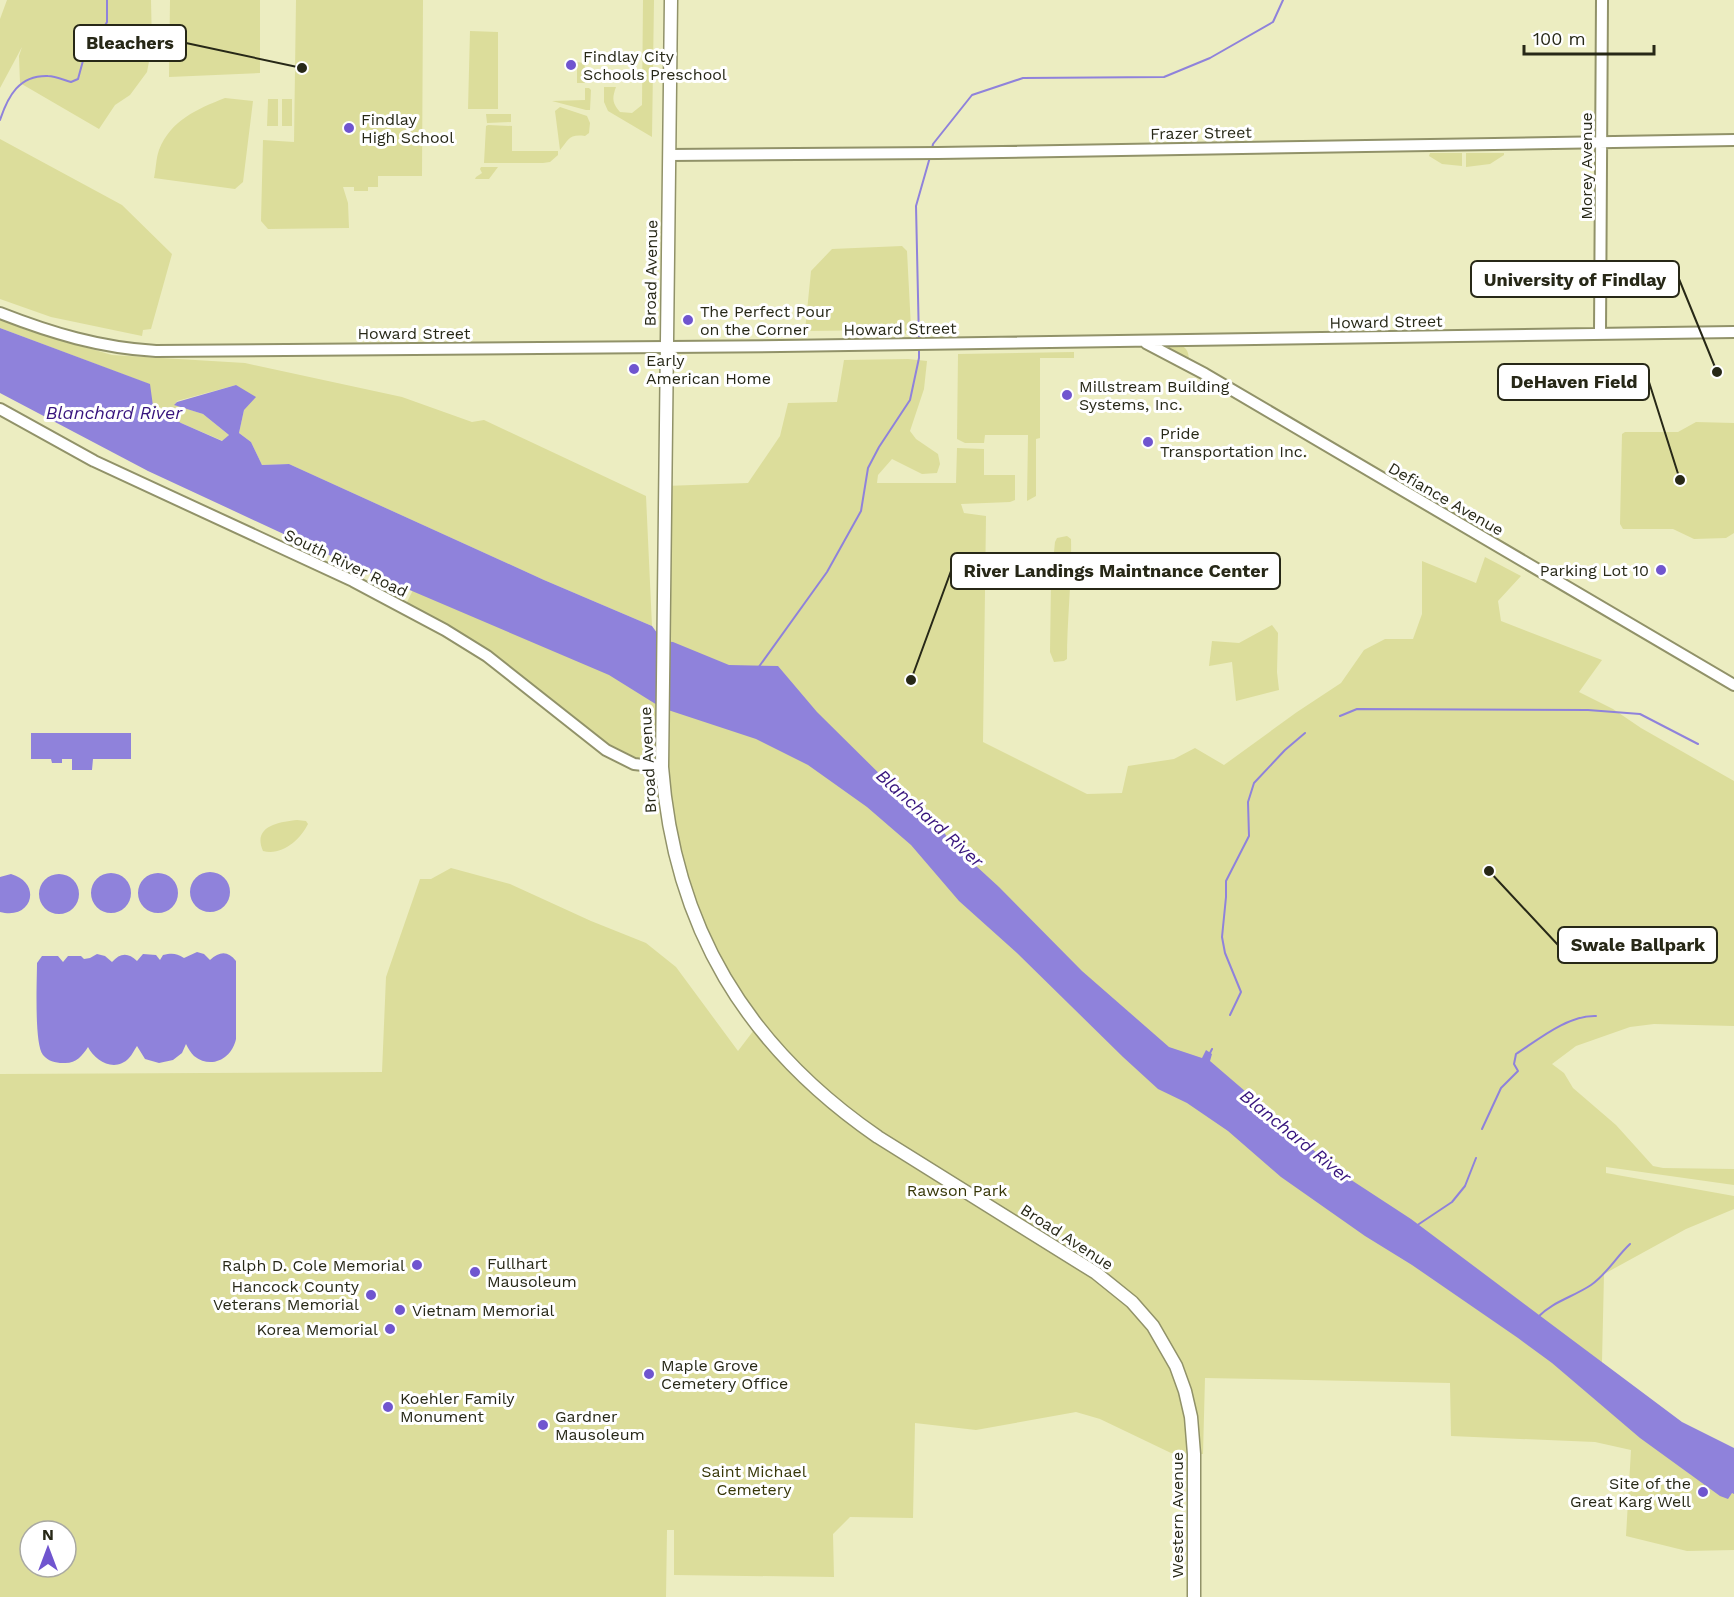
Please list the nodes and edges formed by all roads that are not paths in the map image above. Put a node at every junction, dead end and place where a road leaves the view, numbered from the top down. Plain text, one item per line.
1 (671, 0) edge
2 (1602, 0) edge
3 (1734, 140) edge
4 (1600, 141) junction
5 (669, 155) junction
6 (0, 313) edge
7 (1600, 332) junction
8 (1734, 332) edge
9 (1142, 341) junction
10 (667, 346) junction
11 (0, 409) edge
12 (1734, 685) edge
13 (662, 767) junction
14 (1193, 1433) joint
15 (1194, 1597) edge

1 - 5 main road, Broad Avenue
2 - 4 street, Morey Avenue
3 - 4 street, Frazer Street
4 - 5 street, Frazer Street
4 - 7 street, Morey Avenue
5 - 10 main road, Broad Avenue
6 - 10 street, Howard Street
7 - 8 street, Howard Street
7 - 9 street, Howard Street
9 - 10 street, Howard Street
9 - 12 street, Defiance Avenue
10 - 13 main road, Broad Avenue
11 - 13 street, South River Road
13 - 14 main road, Broad Avenue
14 - 15 main road, Western Avenue

